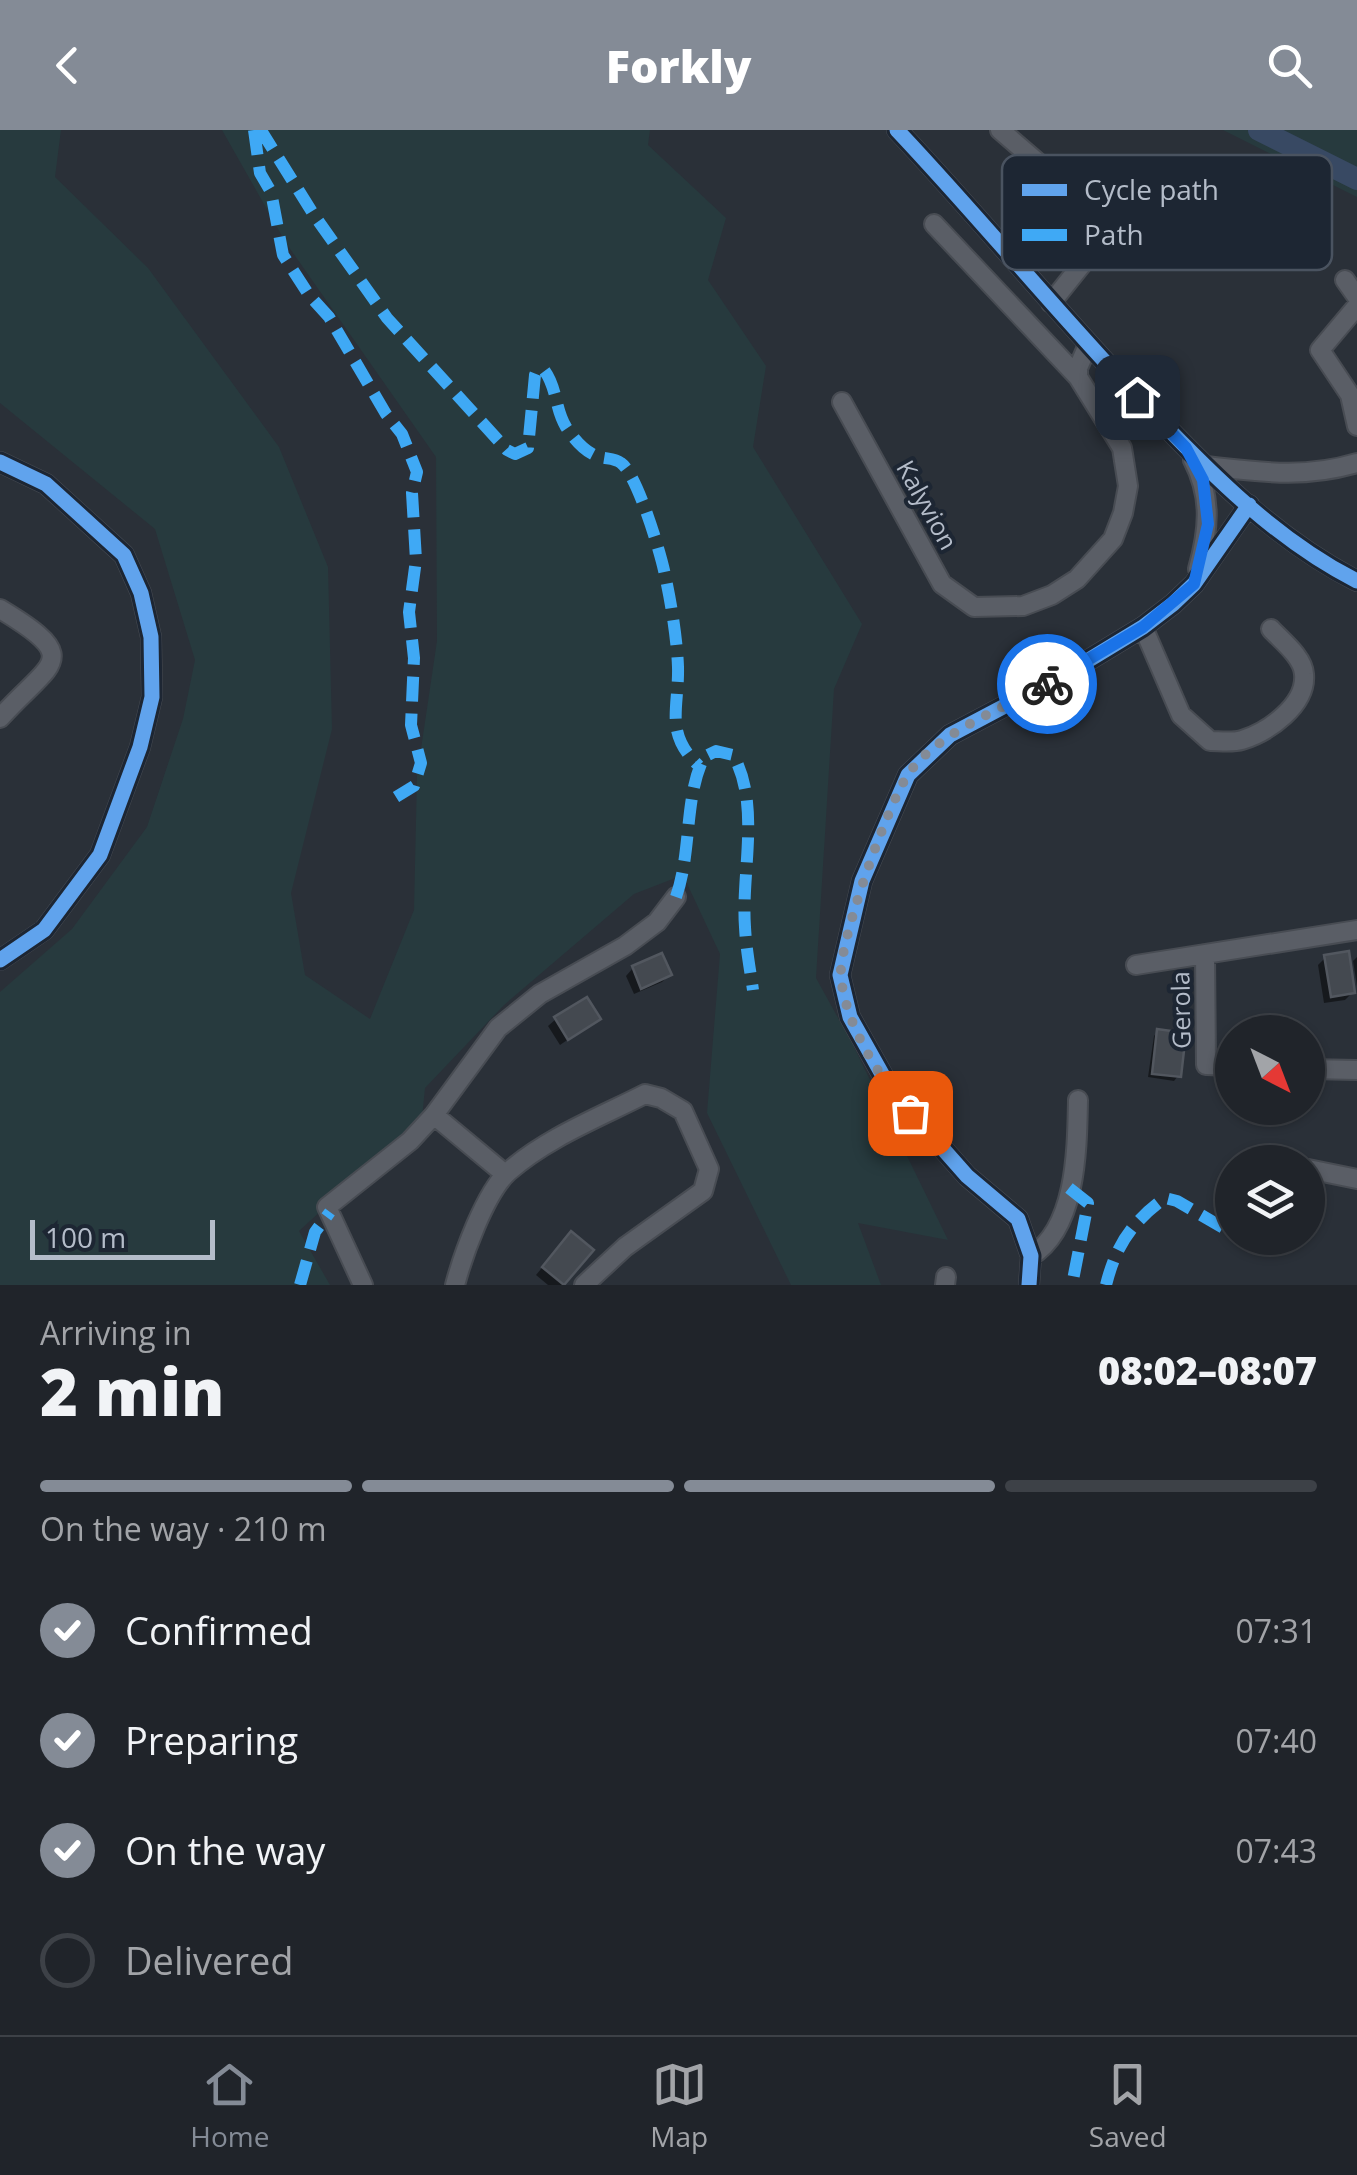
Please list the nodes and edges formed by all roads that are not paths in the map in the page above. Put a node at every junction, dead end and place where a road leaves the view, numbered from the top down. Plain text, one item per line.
1 (897, 130) edge
2 (1000, 130) edge
3 (1029, 155) edge
4 (934, 224) dead end
5 (1002, 249) edge
6 (1021, 270) edge
7 (1077, 270) edge
8 (1345, 280) dead end
9 (1357, 297) edge
10 (1050, 303) junction
11 (1357, 306) edge
12 (1088, 345) junction
13 (1078, 378) junction
14 (842, 402) dead end
15 (1357, 426) edge
16 (1186, 448) junction
17 (0, 462) edge
18 (1357, 463) edge
19 (1205, 466) junction
20 (1248, 505) junction
21 (1357, 581) edge
22 (1194, 584) junction
23 (0, 608) edge
24 (1143, 627) junction
25 (1271, 629) dead end
26 (0, 718) edge
27 (676, 897) dead end
28 (1357, 930) edge
29 (1205, 954) junction
30 (0, 960) edge
31 (1136, 964) dead end
32 (1215, 1066) edge
33 (1325, 1069) edge
34 (1357, 1070) edge
35 (1078, 1100) dead end
36 (434, 1115) junction
37 (1325, 1172) edge
38 (506, 1174) junction
39 (1357, 1179) edge
40 (1031, 1256) junction
41 (363, 1285) edge
42 (455, 1285) edge
43 (584, 1285) edge
44 (1029, 1285) edge

1 - 5 street
2 - 3 street
4 - 13 street, Kalyvion
6 - 10 street
7 - 10 street
8 - 9 street
10 - 12 street
11 - 15 street
12 - 13 street
12 - 16 street
13 - 14 street, Kalyvion
16 - 19 street
16 - 22 street
17 - 30 street
18 - 19 street
19 - 20 street
20 - 21 street
20 - 22 street
22 - 24 street
23 - 26 street
24 - 25 street
24 - 40 street
27 - 36 street
28 - 29 street
29 - 31 street
29 - 32 street, Gerola
33 - 34 street
35 - 40 street
36 - 38 street
36 - 41 street
37 - 39 street
38 - 42 street
38 - 43 street
40 - 44 street

